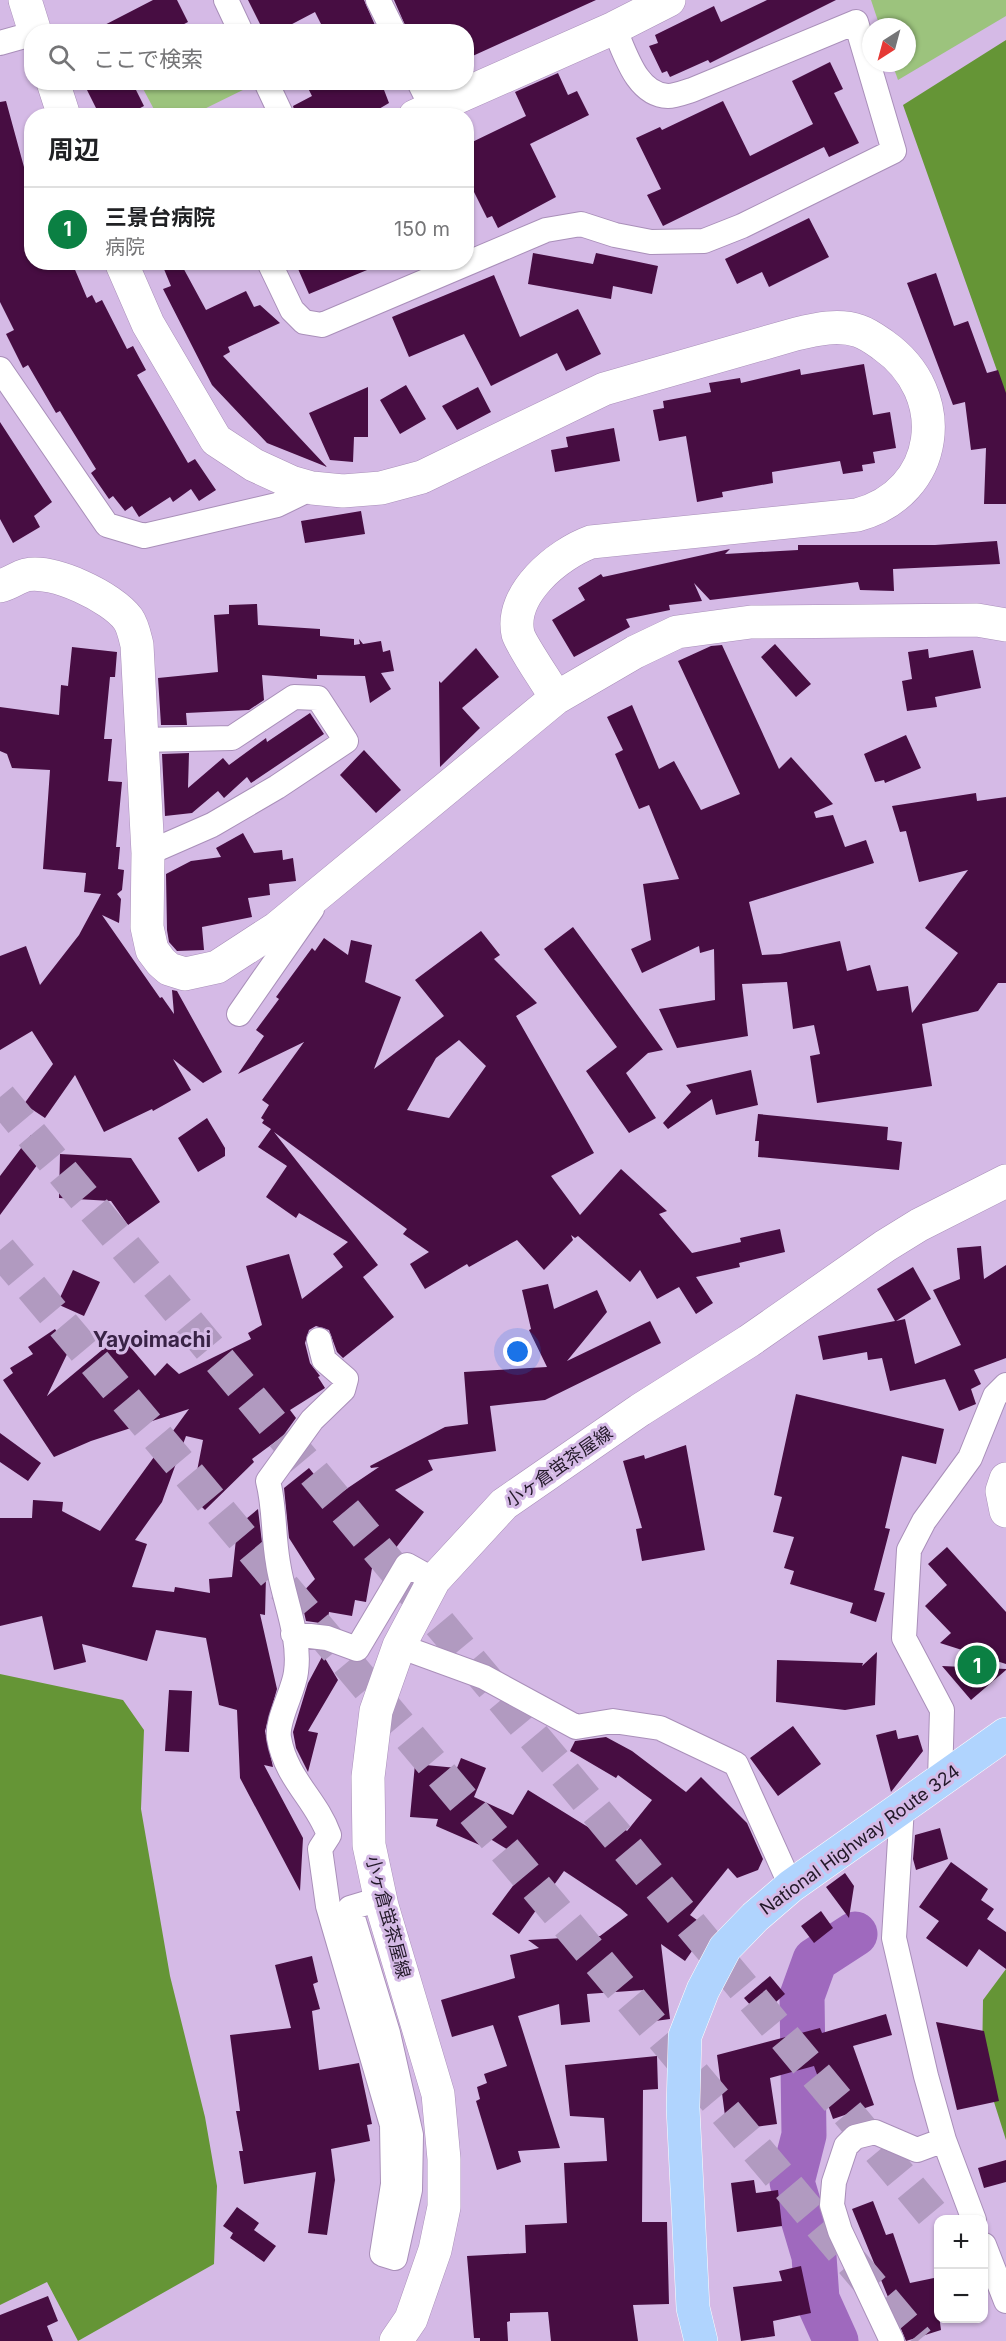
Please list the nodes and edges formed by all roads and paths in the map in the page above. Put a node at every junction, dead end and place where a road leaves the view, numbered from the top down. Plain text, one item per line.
1 (25, 0) edge
2 (226, 0) edge
3 (378, 0) edge
4 (669, 0) edge
5 (32, 24) edge
6 (237, 24) edge
7 (390, 24) edge
8 (614, 28) junction
9 (24, 36) edge
10 (0, 43) edge
11 (474, 82) edge
12 (55, 90) edge
13 (270, 90) edge
14 (453, 90) edge
15 (422, 102) edge
16 (61, 108) edge
17 (278, 108) edge
18 (474, 261) edge
19 (124, 270) edge
20 (273, 270) edge
21 (453, 270) edge
22 (0, 369) edge
23 (312, 488) junction
24 (4, 577) edge
25 (1006, 625) edge
26 (556, 698) junction
27 (142, 740) junction
28 (148, 853) junction
29 (323, 892) junction
30 (239, 1014) dead end
31 (1006, 1181) edge
32 (319, 1340) dead end
33 (1006, 1385) edge
34 (1006, 1479) edge
35 (1006, 1511) edge
36 (434, 1580) junction
37 (293, 1634) junction
38 (399, 1646) junction
39 (1006, 1734) edge
40 (940, 1780) junction
41 (902, 1807) junction
42 (791, 1886) junction
43 (380, 1899) junction
44 (944, 2140) junction
45 (972, 2215) edge
46 (988, 2255) edge
47 (1006, 2301) edge
48 (396, 2341) edge
49 (701, 2341) edge
50 (892, 2341) edge

1 - 5 street
2 - 6 street
3 - 7 street
4 - 8 street
8 - 11 street
8 - 18 street
9 - 10 street
12 - 16 street
13 - 17 street
14 - 15 street
19 - 23 street
20 - 21 street
22 - 23 street
23 - 26 street
24 - 27 street
25 - 26 street
26 - 29 street
27 - 28 street
27 - 28 street
28 - 29 street
29 - 30 street
31 - 36 street, 小ヶ倉蛍茶屋線
32 - 37 street
33 - 40 street
34 - 35 street
36 - 37 street
36 - 38 street, 小ヶ倉蛍茶屋線
37 - 43 street
38 - 42 street
38 - 43 street, 小ヶ倉蛍茶屋線
39 - 40 highway, National Highway Route 324
40 - 41 highway, National Highway Route 324
41 - 42 highway, National Highway Route 324
41 - 44 street
42 - 49 highway, National Highway Route 324
43 - 48 street, 小ヶ倉蛍茶屋線
44 - 45 street
44 - 50 street
46 - 47 street

